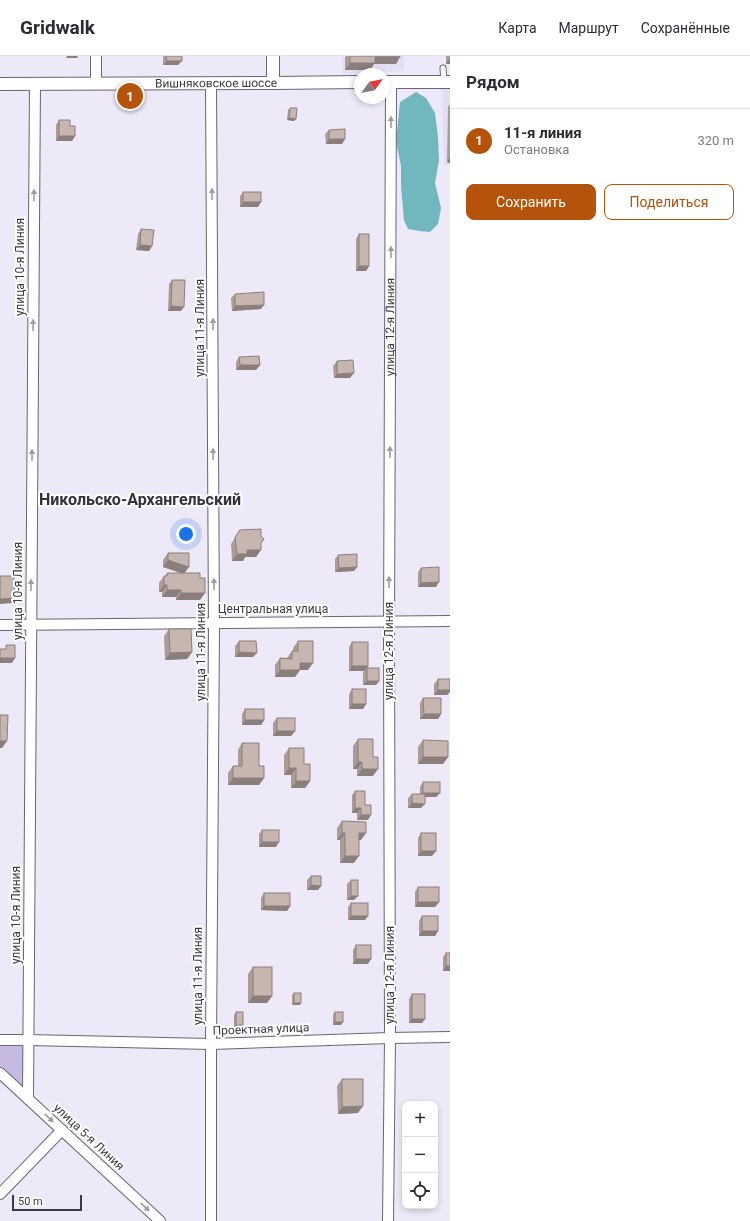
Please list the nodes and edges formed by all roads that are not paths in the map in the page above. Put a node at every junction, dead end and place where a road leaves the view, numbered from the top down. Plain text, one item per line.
1 (96, 56) edge
2 (273, 56) edge
3 (443, 68) dead end
4 (354, 82) edge
5 (390, 82) edge
6 (447, 82) edge
7 (96, 83) junction
8 (211, 83) junction
9 (273, 83) junction
10 (0, 84) edge
11 (35, 84) junction
12 (388, 104) edge
13 (389, 621) junction
14 (450, 621) edge
15 (214, 622) junction
16 (0, 624) edge
17 (30, 624) junction
18 (450, 1037) edge
19 (390, 1038) junction
20 (0, 1040) edge
21 (28, 1040) junction
22 (211, 1044) junction
23 (0, 1073) edge
24 (28, 1099) junction
25 (62, 1130) junction
26 (0, 1194) edge
27 (160, 1221) edge
28 (211, 1221) edge
29 (388, 1221) edge

1 - 7 street
2 - 9 street
3 - 6 lane
4 - 9 street, Вишняковское шоссе
5 - 6 street
7 - 8 street, Вишняковское шоссе
7 - 11 street, Вишняковское шоссе
8 - 9 street, Вишняковское шоссе
15 -> 8 street, улица 11-я Линия
10 - 11 street, Вишняковское шоссе
17 -> 11 street, улица 10-я Линия
13 -> 12 street, улица 12-я Линия
13 - 14 street, Центральная улица
13 - 15 street, Центральная улица
13 - 19 street, улица 12-я Линия
15 - 17 street, Центральная улица
15 - 22 street, улица 11-я Линия
16 - 17 street, Центральная улица
17 - 21 street, улица 10-я Линия
18 - 19 street, Проектная улица
19 - 22 street, Проектная улица
19 - 29 street, улица 12-я Линия
20 - 21 street, Проектная улица
21 - 22 street, Проектная улица
21 - 24 street, улица 10-я Линия
22 - 28 street, улица 11-я Линия
23 - 24 street, улица 5-я Линия
24 -> 25 street, улица 5-я Линия
25 - 26 street
25 -> 27 street, улица 5-я Линия

